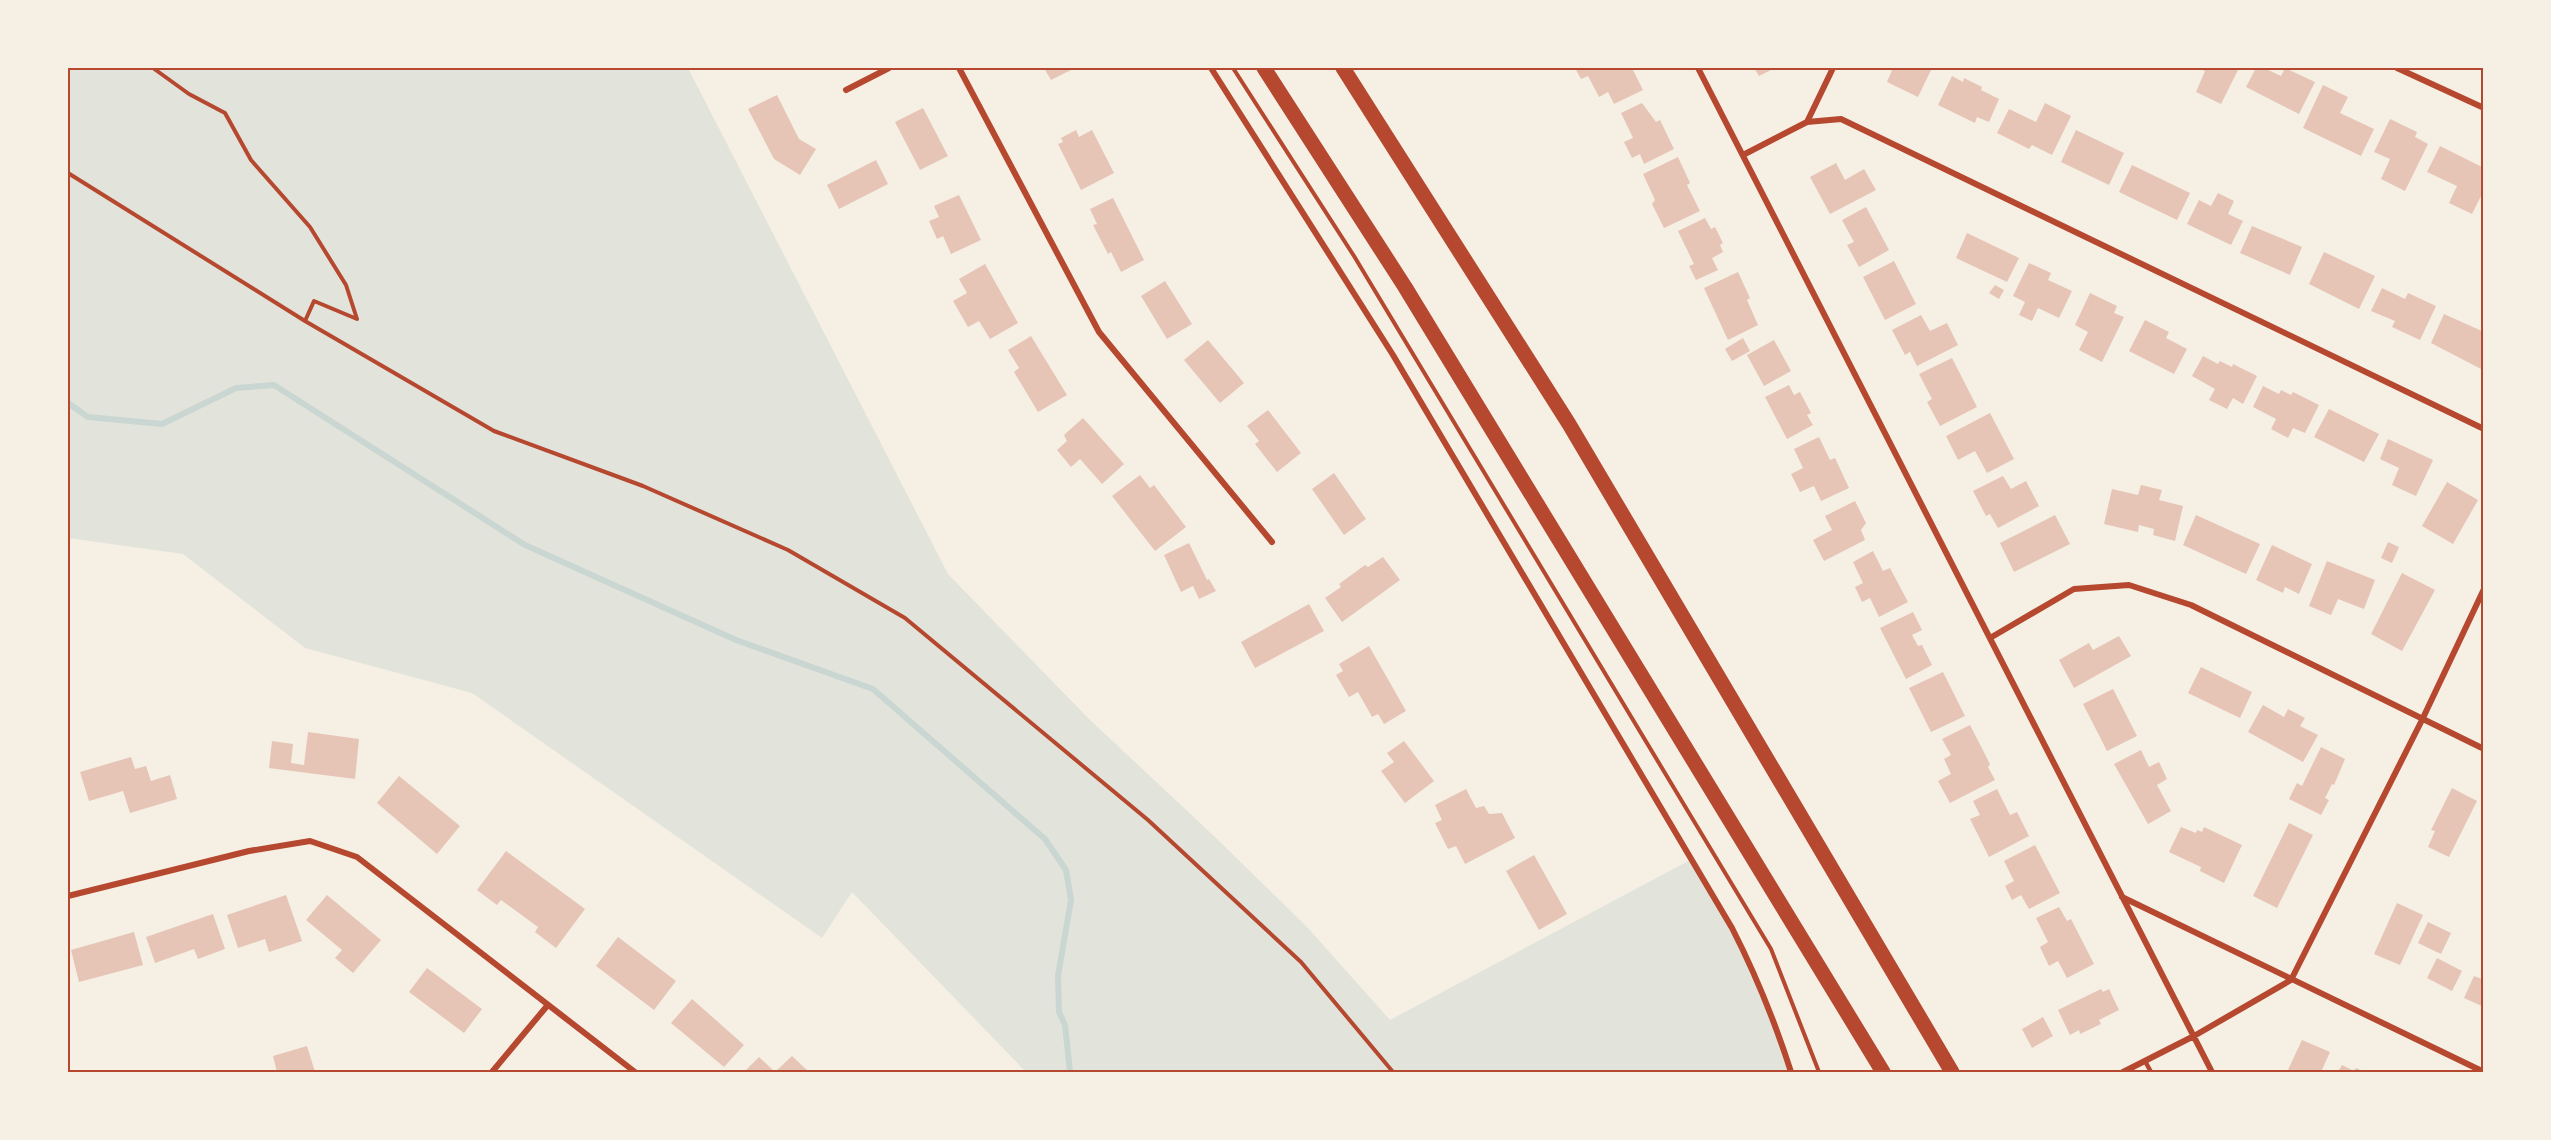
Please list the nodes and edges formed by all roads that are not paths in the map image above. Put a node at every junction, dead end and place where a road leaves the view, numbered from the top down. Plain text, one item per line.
1 (889, 68) edge
2 (959, 68) edge
3 (1211, 68) edge
4 (1264, 68) edge
5 (1343, 68) edge
6 (1698, 68) edge
7 (1833, 68) edge
8 (2397, 68) edge
9 (846, 90) dead end
10 (2484, 108) edge
11 (1807, 122) junction
12 (1743, 155) junction
13 (2484, 429) edge
14 (1272, 542) dead end
15 (2484, 589) edge
16 (1990, 638) junction
17 (2422, 720) junction
18 (2484, 749) edge
19 (68, 896) edge
20 (2121, 897) junction
21 (2291, 980) junction
22 (547, 1006) junction
23 (2194, 1036) junction
24 (2145, 1061) junction
25 (1952, 1071) edge
26 (492, 1072) edge
27 (635, 1072) edge
28 (1791, 1072) edge
29 (1883, 1072) edge
30 (2123, 1072) edge
31 (2151, 1072) edge
32 (2212, 1072) edge
33 (2484, 1072) edge

1 - 9 street
2 - 14 street
3 - 28 street
4 - 29 main road
5 - 25 main road
6 - 12 street
7 - 11 street
8 - 10 street
11 - 12 street
11 - 13 street
12 - 16 street
15 - 17 street
16 - 17 street
16 - 20 street
17 - 18 street
17 - 21 street
19 - 22 street
20 - 21 street
20 - 23 street
21 - 23 street
21 - 33 street
22 - 26 street
22 - 27 street
23 - 24 street
23 - 32 street
24 - 30 street
24 - 31 lane

